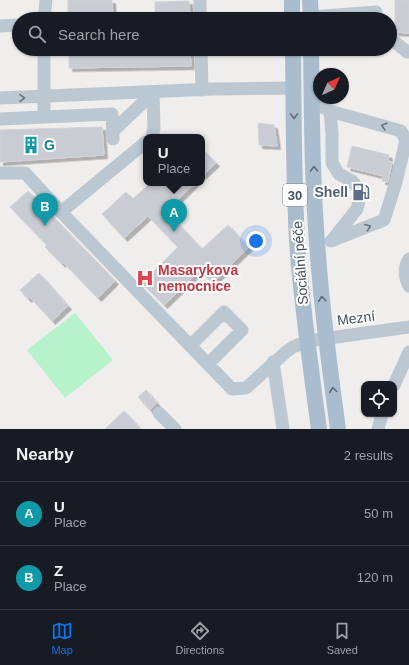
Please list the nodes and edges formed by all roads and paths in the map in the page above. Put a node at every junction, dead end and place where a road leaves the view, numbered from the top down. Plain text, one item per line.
1 (46, 0) edge
2 (200, 0) edge
3 (292, 0) edge
4 (310, 0) edge
5 (377, 10) edge
6 (45, 12) edge
7 (200, 12) edge
8 (292, 12) edge
9 (311, 12) edge
10 (360, 12) edge
11 (12, 25) edge
12 (0, 26) edge
13 (397, 44) edge
14 (408, 53) edge
15 (44, 56) edge
16 (202, 56) edge
17 (293, 56) edge
18 (311, 56) edge
19 (294, 88) junction
20 (208, 90) junction
21 (152, 93) junction
22 (45, 97) junction
23 (0, 98) edge
24 (312, 102) junction
25 (330, 111) junction
26 (44, 116) junction
27 (0, 119) edge
28 (153, 134) edge
29 (143, 144) edge
30 (0, 173) edge
31 (61, 212) junction
32 (331, 241) junction
33 (318, 255) junction
34 (409, 259) edge
35 (409, 286) edge
36 (409, 327) edge
37 (326, 338) junction
38 (308, 341) junction
39 (190, 346) junction
40 (409, 352) edge
41 (273, 362) junction
42 (208, 364) junction
43 (396, 381) edge
44 (159, 413) dead end
45 (381, 417) edge
46 (175, 429) edge
47 (283, 429) edge
48 (319, 429) edge
49 (338, 429) edge
50 (378, 429) edge

1 - 6 street
2 - 7 street
3 - 8 main road
4 - 9 main road
5 - 10 street
11 - 12 street
13 - 14 street
15 - 22 street
16 - 20 street
17 - 19 main road, Sociální péče / 30
18 - 24 main road, Sociální péče / 30
19 - 20 street
19 -> 38 main road, Sociální péče / 30
20 - 21 street
21 - 22 street
21 - 26 street
21 - 28 street
23 -> 22 street
22 - 26 street
24 - 25 street
33 -> 24 main road, Sociální péče / 30
25 - 32 street
32 -> 25 street
26 - 27 street
29 - 31 street
30 - 31 street
31 - 39 street
32 - 33 street
37 -> 33 main road, Sociální péče / 30
34 - 35 street
36 - 37 street, Mezní
37 - 38 street, Mezní
49 -> 37 main road, Sociální péče / 30
38 - 41 street, Mezní
38 - 48 main road, Sociální péče / 30
39 - 42 street
39 - 42 street
40 - 43 street
41 - 42 street, Mezní
41 - 47 street
44 - 46 street
45 - 50 street

